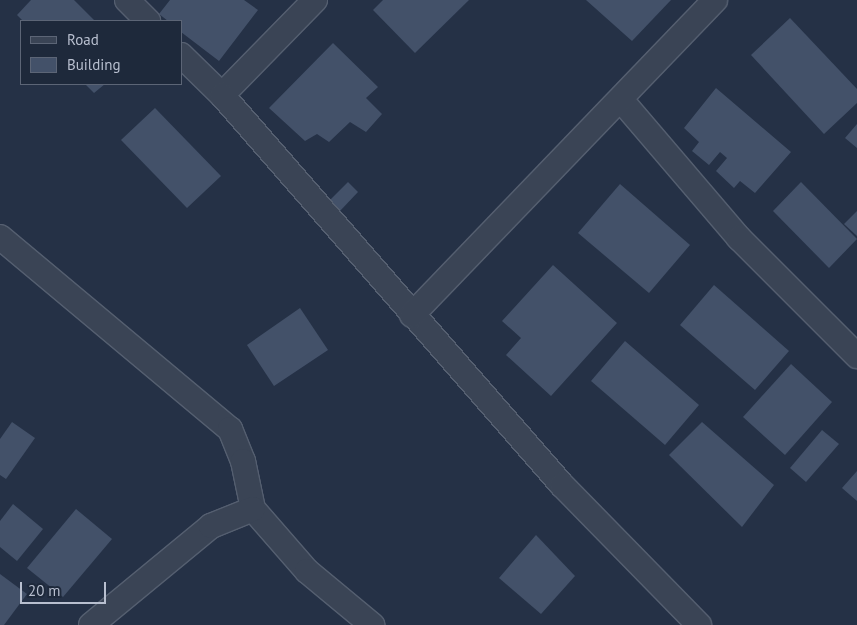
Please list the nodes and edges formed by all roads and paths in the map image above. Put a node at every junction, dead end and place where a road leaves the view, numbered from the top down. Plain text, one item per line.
1 (127, 0) edge
2 (315, 0) edge
3 (715, 0) edge
4 (147, 20) edge
5 (182, 55) edge
6 (222, 95) junction
7 (622, 101) junction
8 (0, 237) edge
9 (412, 315) junction
10 (857, 356) edge
11 (253, 509) junction
12 (91, 625) edge
13 (372, 625) edge
14 (699, 625) edge

1 - 4 street
2 - 6 street
3 - 7 street
5 - 6 street
6 - 9 street
7 - 9 street
7 - 10 street
8 - 11 street
9 - 14 street
11 - 12 street
11 - 13 street

